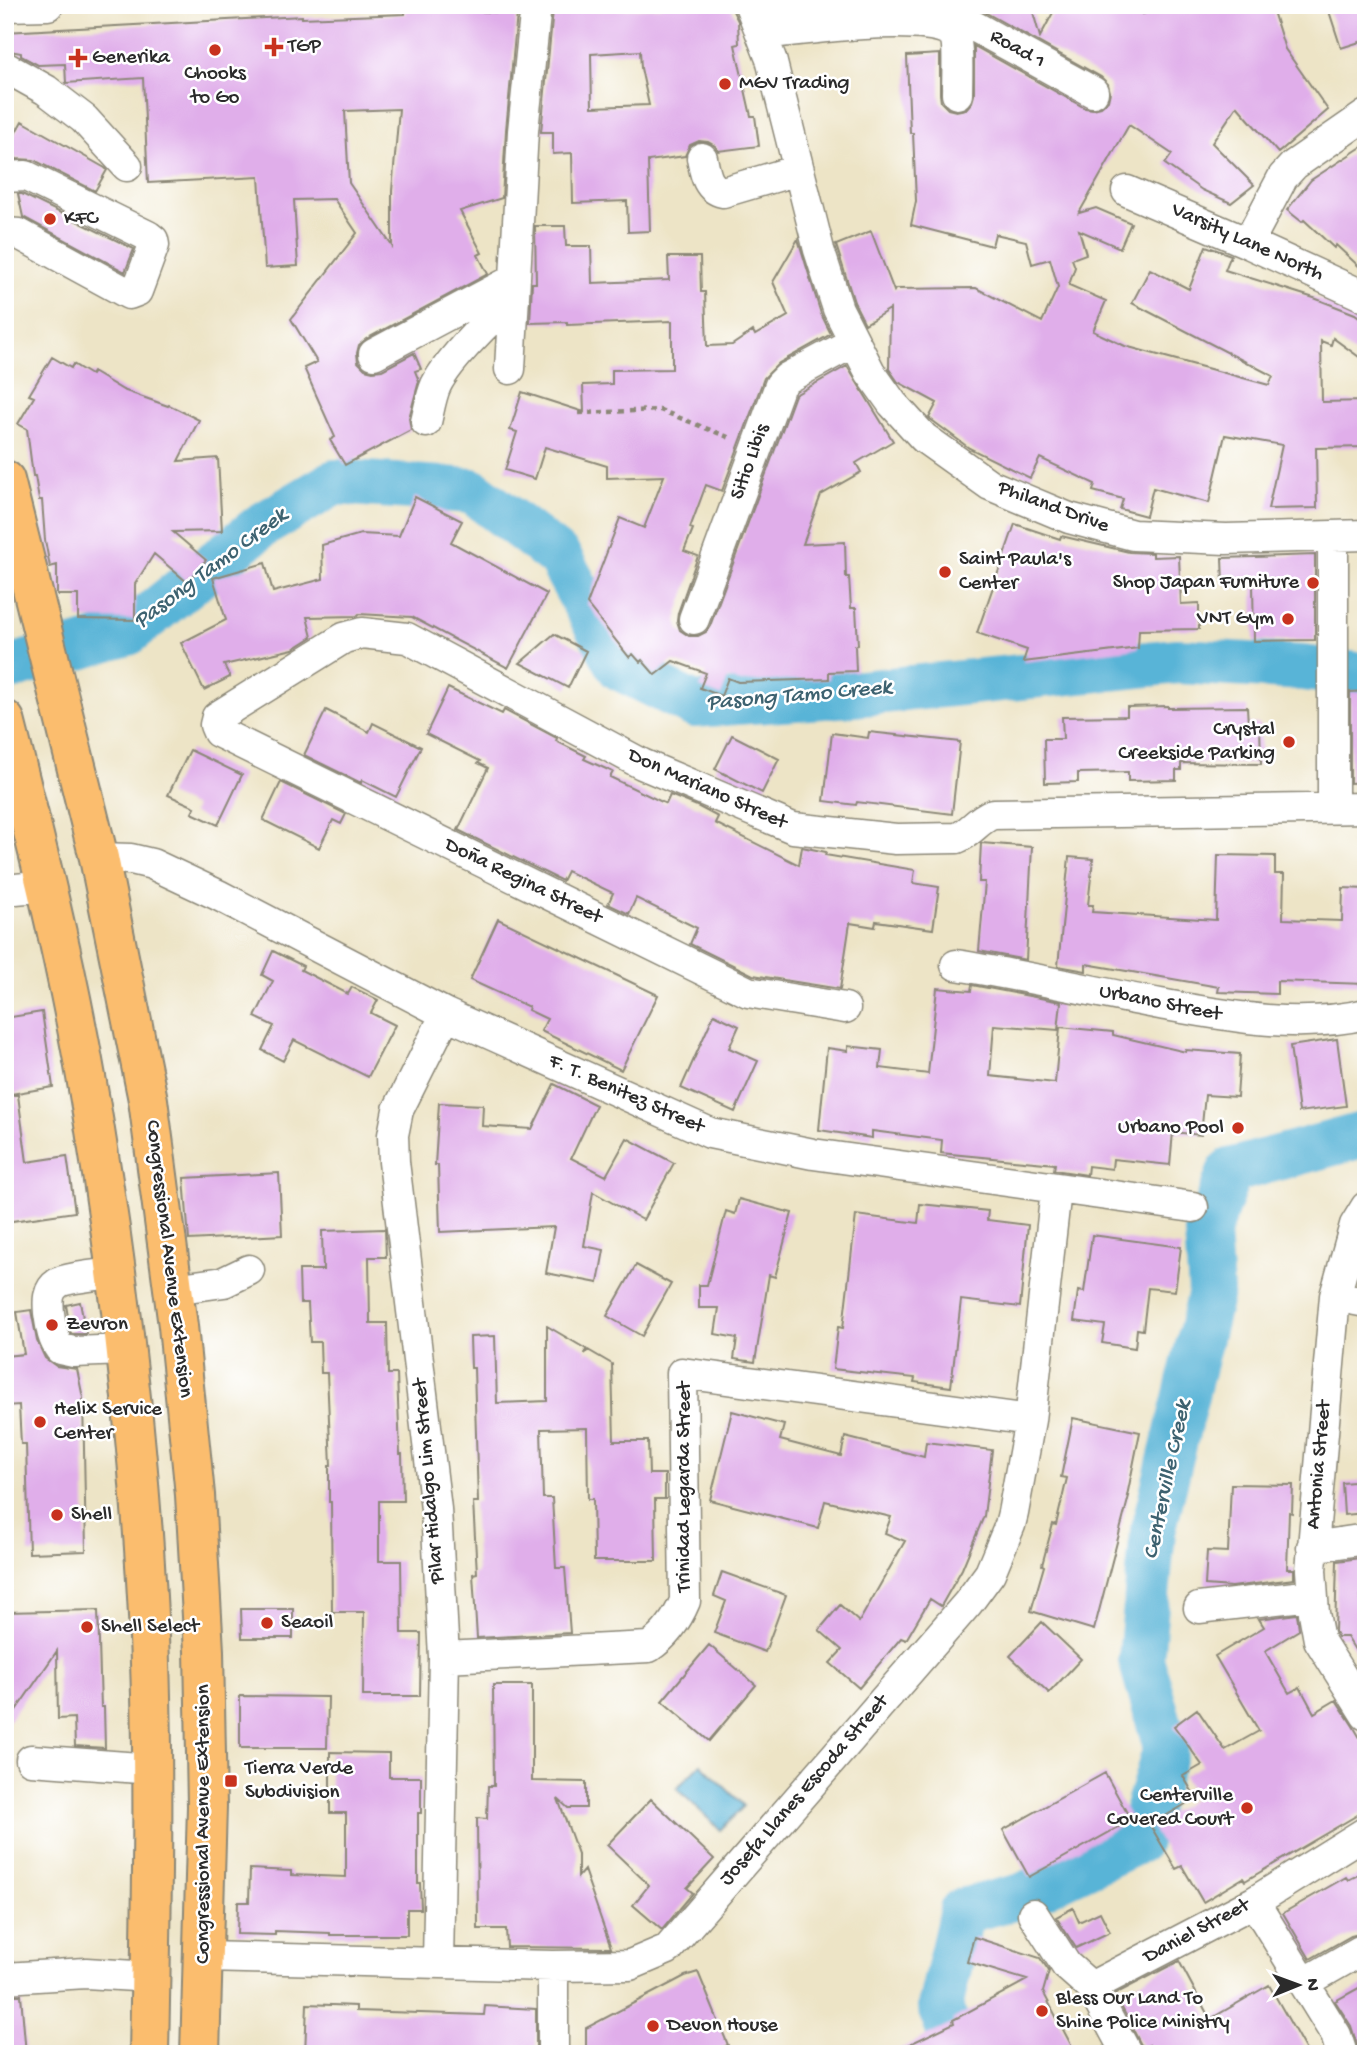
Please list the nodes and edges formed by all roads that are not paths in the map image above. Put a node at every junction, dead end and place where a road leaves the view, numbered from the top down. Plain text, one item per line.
1 (48, 5) edge
2 (536, 5) edge
3 (811, 5) edge
4 (946, 5) edge
5 (5, 6) edge
6 (756, 17) edge
7 (5, 67) edge
8 (1093, 92) dead end
9 (957, 94) dead end
10 (1366, 115) edge
11 (702, 158) dead end
12 (127, 166) dead end
13 (798, 170) junction
14 (5, 177) edge
15 (1128, 191) dead end
16 (5, 233) edge
17 (1248, 243) junction
18 (514, 290) junction
19 (1366, 297) edge
20 (854, 342) junction
21 (374, 354) dead end
22 (510, 369) dead end
23 (426, 422) dead end
24 (5, 480) edge
25 (1366, 535) edge
26 (1333, 537) junction
27 (694, 619) dead end
28 (5, 720) edge
29 (215, 724) joint
30 (1333, 808) junction
31 (1366, 808) edge
32 (99, 858) junction
33 (47, 886) junction
34 (5, 890) edge
35 (956, 965) dead end
36 (845, 1008) dead end
37 (446, 1014) junction
38 (1366, 1014) edge
39 (1056, 1190) junction
40 (1193, 1208) dead end
41 (1366, 1208) edge
42 (249, 1270) dead end
43 (117, 1272) junction
44 (173, 1289) junction
45 (1335, 1296) junction
46 (1366, 1302) edge
47 (125, 1350) junction
48 (1030, 1420) junction
49 (1366, 1539) edge
50 (1312, 1547) junction
51 (1312, 1595) junction
52 (1199, 1608) dead end
53 (444, 1657) junction
54 (1366, 1715) edge
55 (31, 1760) dead end
56 (153, 1769) junction
57 (1366, 1832) edge
58 (1254, 1902) junction
59 (1033, 1914) dead end
60 (1360, 1951) dead end
61 (204, 1957) junction
62 (438, 1962) junction
63 (554, 1966) junction
64 (150, 1977) junction
65 (5, 1978) edge
66 (1304, 1983) junction
67 (1091, 1987) junction
68 (149, 2054) edge
69 (200, 2054) edge
70 (553, 2054) edge
71 (1127, 2054) edge
72 (1342, 2054) edge

1 - 5 street
2 - 18 street
3 - 6 street
4 - 8 street, Road 1
6 - 9 street
6 - 13 street, Philand Drive
7 - 12 street
10 - 17 street
11 - 13 street
13 - 20 street, Philand Drive
14 - 16 street
15 - 17 street, Varsity Lane North
17 - 19 street, Varsity Lane North
18 - 21 street
18 - 22 street
18 - 23 street
20 - 26 street, Philand Drive
20 - 27 street, Sitio Libis
24 - 32 main road, Congressional Avenue Extension
25 - 26 street, Philand Drive
26 - 30 street
28 - 33 main road
29 - 30 street, Don Mariano Street
29 - 36 street, Doña Regina Street
30 - 31 street
32 - 37 street, F. T. Benitez Street
32 - 44 main road, Congressional Avenue Extension
33 - 34 street
33 - 43 main road
35 - 38 street, Urbano Street
37 - 39 street, F. T. Benitez Street
37 - 53 street, Pilar Hidalgo Lim Street
39 - 40 street, F. T. Benitez Street
39 - 48 street, Josefa Llanes Escoda Street
41 - 45 street, Antonia Street
42 - 44 street
43 - 47 main road
43 - 47 street
44 - 61 main road, Congressional Avenue Extension
45 - 46 street
45 - 50 street, Antonia Street
47 - 56 main road
48 - 53 street, Trinidad Legarda Street
48 - 63 street, Josefa Llanes Escoda Street
49 - 50 street
50 - 51 street, Antonia Street
51 - 52 street
51 - 54 street, Antonia Street
53 - 62 street, Pilar Hidalgo Lim Street
55 - 56 street
56 - 64 main road
57 - 58 street, Daniel Street
58 - 66 street
58 - 67 street, Daniel Street
59 - 67 street
60 - 66 street
61 - 62 street, Josefa Llanes Escoda Street
61 - 69 main road, Congressional Avenue Extension
62 - 63 street, Josefa Llanes Escoda Street
63 - 70 street
64 - 65 street
64 - 68 main road
66 - 72 street
67 - 71 street

